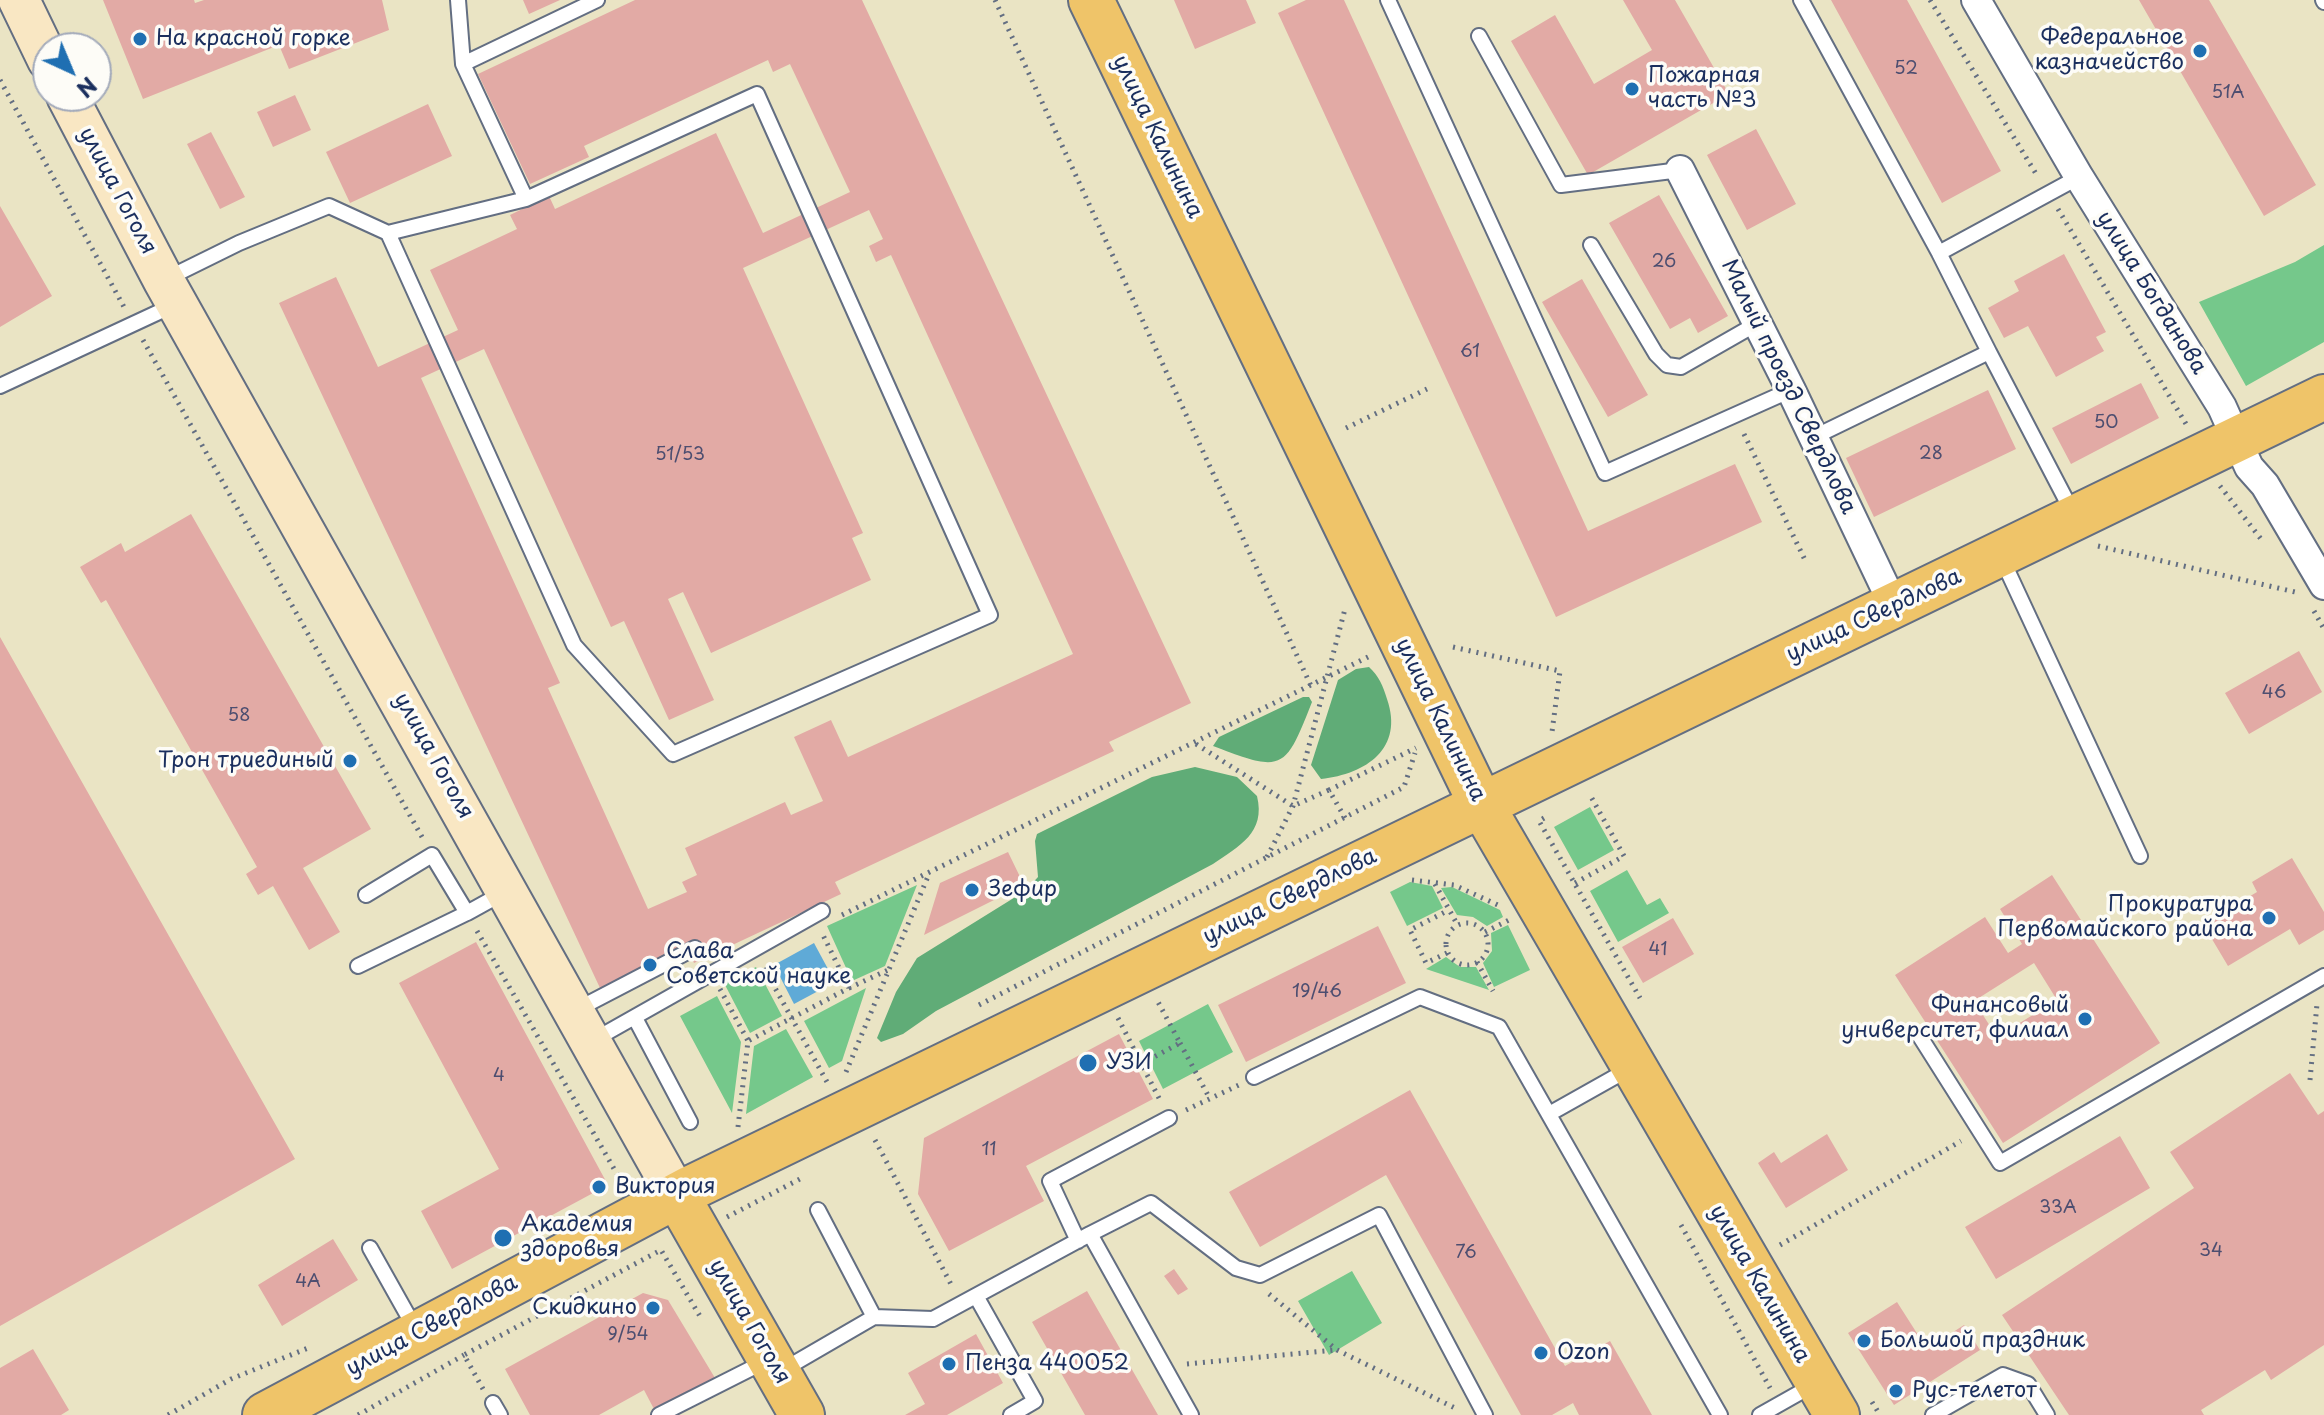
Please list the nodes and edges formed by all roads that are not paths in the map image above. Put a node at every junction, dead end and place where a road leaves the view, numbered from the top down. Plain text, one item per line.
1 (19, 0) edge
2 (458, 0) edge
3 (597, 0) edge
4 (1091, 0) edge
5 (1388, 0) edge
6 (1801, 0) edge
7 (1976, 0) edge
8 (34, 32) edge
9 (1479, 36) dead end
10 (463, 64) junction
11 (75, 112) edge
12 (1680, 170) joint
13 (2079, 177) junction
14 (526, 199) junction
15 (388, 233) junction
16 (1591, 245) dead end
17 (1939, 253) junction
18 (171, 292) junction
19 (1758, 323) junction
20 (1989, 352) junction
21 (0, 386) edge
22 (1791, 390) junction
23 (2324, 397) edge
24 (1814, 437) junction
25 (2239, 441) junction
26 (2088, 528) junction
27 (2000, 555) junction
28 (2314, 590) edge
29 (1894, 606) junction
30 (1481, 804) junction
31 (2140, 856) dead end
32 (509, 890) junction
33 (366, 895) dead end
34 (467, 913) junction
35 (827, 915) road end
36 (695, 948) dead end
37 (358, 966) dead end
38 (2322, 978) edge
39 (635, 1018) junction
40 (584, 1026) junction
41 (1919, 1035) dead end
42 (1633, 1067) junction
43 (1254, 1077) road end
44 (1549, 1114) junction
45 (1169, 1118) road end
46 (690, 1122) dead end
47 (677, 1196) junction
48 (818, 1210) dead end
49 (1084, 1238) junction
50 (370, 1248) dead end
51 (976, 1296) junction
52 (874, 1317) junction
53 (418, 1333) junction
54 (774, 1366) junction
55 (1827, 1399) edge
56 (265, 1415) edge
57 (659, 1415) edge
58 (802, 1415) edge
59 (1011, 1415) edge
60 (1191, 1415) edge
61 (1485, 1415) edge
62 (1720, 1415) edge
63 (1760, 1415) edge
64 (1933, 1415) edge
65 (2047, 1415) edge

1 - 8 main road
2 - 10 lane
3 - 10 lane
4 - 30 main road, улица Калинина
5 - 22 lane
6 - 17 lane
7 - 13 street, улица Богданова
9 - 12 lane
10 - 14 lane
11 - 18 main road, улица Гоголя
12 - 19 street, Малый проезд Свердлова
13 - 17 lane
13 - 25 street, улица Богданова
14 - 15 lane
14 - 15 lane
15 - 18 lane
16 - 19 lane
17 - 20 lane
18 - 21 lane
18 - 32 main road, улица Гоголя
19 - 22 street, Малый проезд Свердлова
20 - 24 lane
20 - 26 lane
22 - 24 street, Малый проезд Свердлова
23 - 25 main road, улица Свердлова
24 - 29 street, Малый проезд Свердлова
25 - 26 main road, улица Свердлова
25 - 28 street, улица Богданова
26 - 27 main road, улица Свердлова
27 - 29 main road, улица Свердлова
27 - 31 lane
29 - 30 main road, улица Свердлова
30 - 42 main road, улица Калинина
30 - 47 main road, улица Свердлова
32 - 34 lane
32 - 40 main road, улица Гоголя
33 - 34 lane
34 - 37 lane
35 - 39 lane
36 - 40 lane
38 - 41 lane
39 - 40 lane
39 - 46 lane
40 - 47 main road, улица Гоголя
42 - 44 lane
42 - 55 main road, улица Калинина
43 - 44 lane
44 - 62 lane
45 - 49 lane
47 - 53 main road, улица Свердлова
47 - 54 main road, улица Гоголя
48 - 52 lane
49 - 51 lane
49 - 60 lane
49 - 61 lane
50 - 53 lane
51 - 52 lane
51 - 59 lane
52 - 54 lane
53 - 56 main road, улица Свердлова
54 - 57 lane
54 - 58 main road, улица Гоголя
55 - 63 lane
64 - 65 lane

